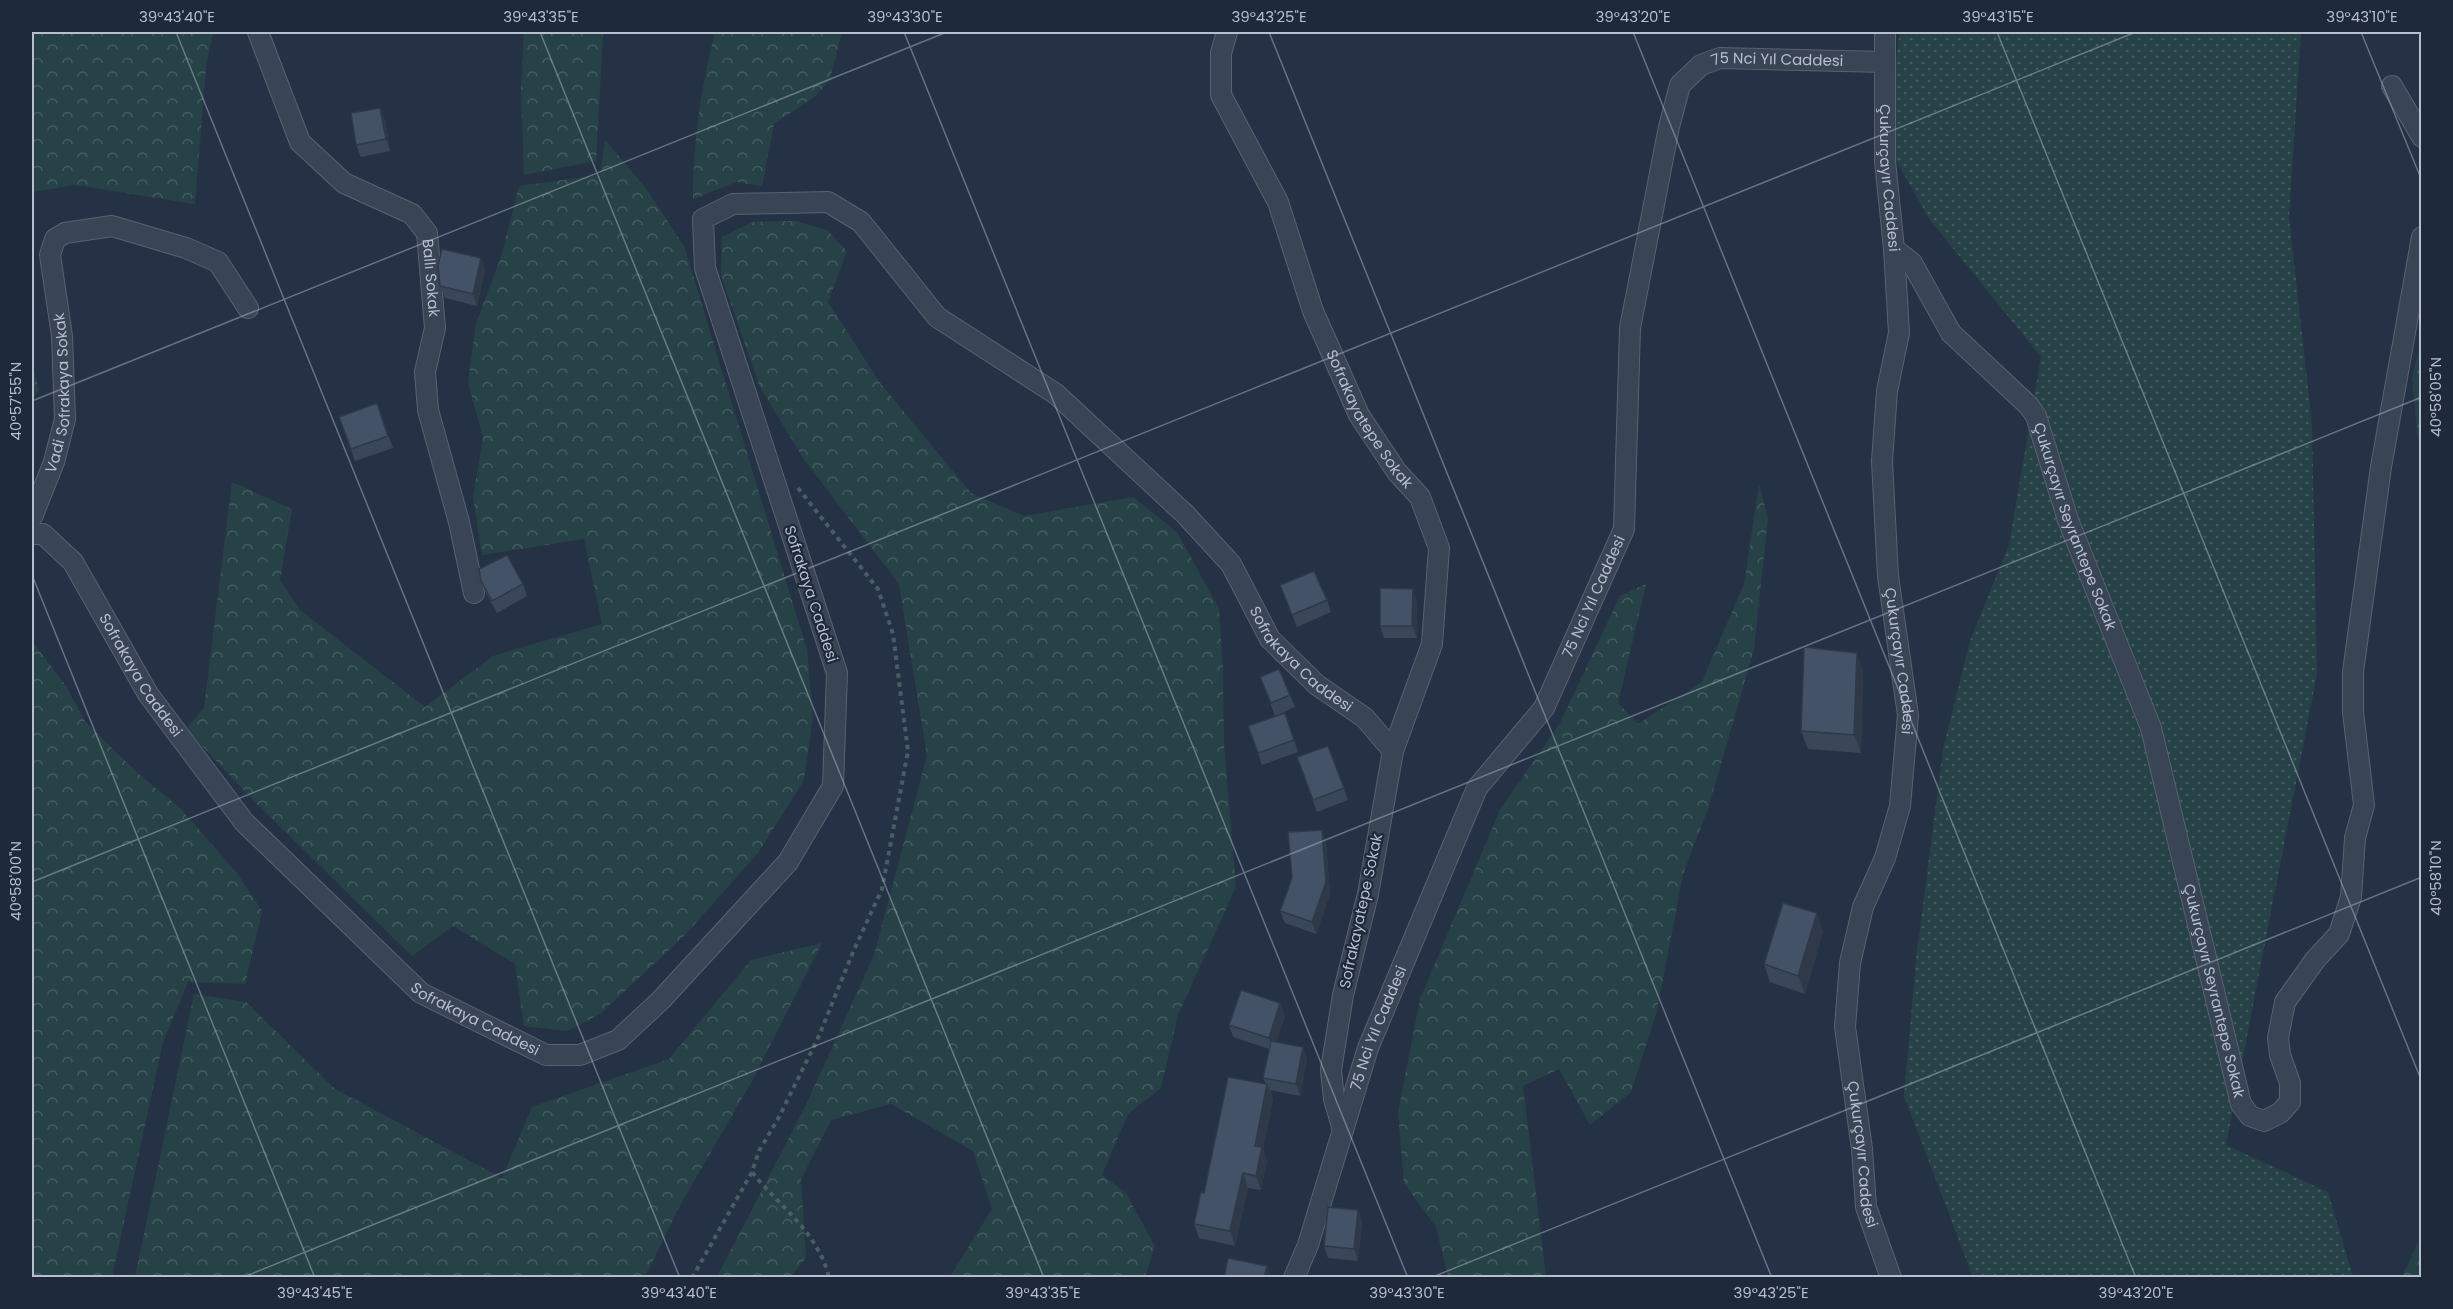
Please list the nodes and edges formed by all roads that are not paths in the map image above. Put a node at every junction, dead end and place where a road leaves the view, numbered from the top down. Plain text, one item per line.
1 (258, 32) edge
2 (1227, 32) edge
3 (1885, 32) edge
4 (1885, 62) junction
5 (2392, 86) dead end
6 (2421, 137) edge
7 (2421, 237) edge
8 (1894, 249) junction
9 (248, 308) dead end
10 (32, 518) edge
11 (32, 534) edge
12 (474, 593) dead end
13 (1393, 751) junction
14 (1343, 1130) junction
15 (1294, 1278) edge
16 (1891, 1278) edge

1 - 12 street, Ballı Sokak
2 - 13 street, Sofrakayatepe Sokak
3 - 4 street, Çukurçayır Caddesi
4 - 8 street, Çukurçayır Caddesi
4 - 14 street, 75 Nci Yıl Caddesi
5 - 6 street
7 - 8 street, Çukurçayır Seyrantepe Sokak
8 - 16 street, Çukurçayır Caddesi
9 - 10 street, Vadi Sofrakaya Sokak
11 - 13 street, Sofrakaya Caddesi
13 - 14 street, Sofrakayatepe Sokak
14 - 15 street, 75 Nci Yıl Caddesi

